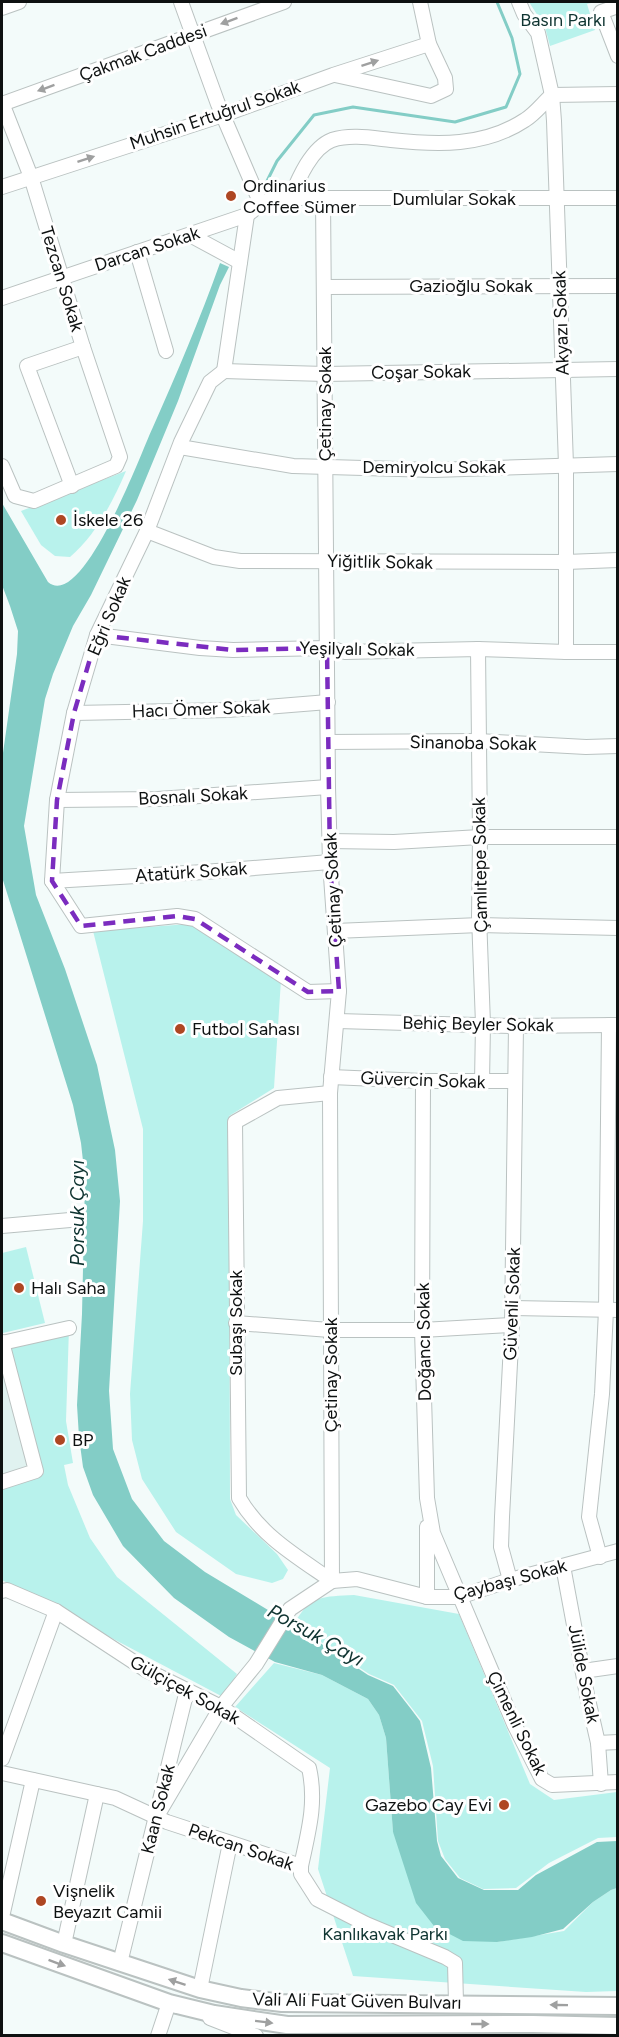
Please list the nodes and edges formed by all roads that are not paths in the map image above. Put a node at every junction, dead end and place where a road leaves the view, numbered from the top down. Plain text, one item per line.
1 (19, 2) edge
2 (181, 2) edge
3 (284, 2) edge
4 (420, 2) edge
5 (519, 2) edge
6 (618, 6) edge
7 (2, 8) edge
8 (192, 35) junction
9 (429, 44) junction
10 (618, 56) edge
11 (333, 75) junction
12 (618, 94) edge
13 (552, 95) junction
14 (2, 104) edge
15 (223, 115) junction
16 (31, 177) junction
17 (2, 187) edge
18 (323, 198) junction
19 (618, 198) edge
20 (290, 199) junction
21 (557, 199) junction
22 (261, 204) junction
23 (248, 215) junction
24 (190, 235) junction
25 (137, 252) junction
26 (240, 262) junction
27 (63, 277) junction
28 (560, 286) junction
29 (618, 286) edge
30 (324, 287) junction
31 (2, 298) edge
32 (83, 347) junction
33 (166, 351) dead end
34 (562, 369) junction
35 (618, 369) edge
36 (224, 370) junction
37 (325, 374) junction
38 (180, 447) junction
39 (618, 464) edge
40 (566, 465) junction
41 (2, 466) edge
42 (325, 467) junction
43 (72, 486) junction
44 (147, 531) junction
45 (618, 560) edge
46 (326, 561) junction
47 (566, 562) junction
48 (97, 635) junction
49 (327, 648) junction
50 (478, 649) junction
51 (618, 651) edge
52 (566, 652) junction
53 (328, 702) junction
54 (74, 713) junction
55 (478, 741) junction
56 (328, 742) junction
57 (618, 746) edge
58 (328, 787) junction
59 (57, 800) junction
60 (480, 837) junction
61 (618, 837) edge
62 (330, 842) junction
63 (330, 862) junction
64 (52, 881) junction
65 (480, 926) junction
66 (618, 928) edge
67 (335, 931) junction
68 (339, 991) junction
69 (338, 1021) junction
70 (483, 1024) junction
71 (613, 1025) edge
72 (516, 1026) junction
73 (331, 1077) junction
74 (423, 1081) junction
75 (515, 1081) junction
76 (482, 1082) junction
77 (330, 1093) junction
78 (70, 1220) dead end
79 (2, 1226) edge
80 (513, 1308) junction
81 (612, 1310) edge
82 (236, 1323) junction
83 (512, 1325) junction
84 (69, 1328) dead end
85 (330, 1330) junction
86 (422, 1330) junction
87 (2, 1343) edge
88 (2, 1482) edge
89 (427, 1498) junction
90 (618, 1551) edge
91 (600, 1557) junction
92 (563, 1566) junction
93 (510, 1580) junction
94 (332, 1581) junction
95 (2, 1591) edge
96 (427, 1597) junction
97 (459, 1597) junction
98 (56, 1611) junction
99 (618, 1666) edge
100 (583, 1671) junction
101 (187, 1690) junction
102 (221, 1707) junction
103 (618, 1742) edge
104 (598, 1743) junction
105 (2, 1759) edge
106 (2, 1773) edge
107 (33, 1780) junction
108 (618, 1782) edge
109 (602, 1784) junction
110 (97, 1794) junction
111 (157, 1816) junction
112 (230, 1843) junction
113 (301, 1866) junction
114 (2, 1919) edge
115 (2, 1943) edge
116 (64, 1944) junction
117 (120, 1963) junction
118 (200, 1989) junction
119 (169, 2003) junction
120 (456, 2004) junction
121 (618, 2006) edge
122 (618, 2026) edge
123 (342, 2030) edge
124 (452, 2030) edge
125 (533, 2030) edge
126 (158, 2036) edge
127 (256, 2036) edge

1 - 7 street
2 - 8 street
3 -> 8 street, Çakmak Caddesi
4 - 9 street
5 - 13 street, Akyazı Sokak
6 - 10 street
8 -> 14 street, Çakmak Caddesi
8 - 15 street
11 -> 9 street, Muhsin Ertuğrul Sokak
9 - 11 street
11 - 15 street, Muhsin Ertuğrul Sokak
12 - 13 street
13 - 20 street
13 - 21 street, Akyazı Sokak
14 - 16 street, Tezcan Sokak
16 -> 15 street, Muhsin Ertuğrul Sokak
15 - 22 street
16 - 17 street, Muhsin Ertuğrul Sokak
16 - 27 street, Tezcan Sokak
18 - 20 street, Dumlular Sokak
18 - 21 street, Dumlular Sokak
18 - 30 street, Çetinay Sokak
19 - 21 street, Dumlular Sokak
20 - 22 street
21 - 28 street, Akyazı Sokak
22 - 23 street, Darcan Sokak
23 - 24 street, Darcan Sokak
23 - 26 street
24 - 25 street, Darcan Sokak
24 - 26 street
25 - 27 street, Darcan Sokak
25 - 33 street
26 - 36 street
27 - 31 street, Darcan Sokak
27 - 32 street, Tezcan Sokak
28 - 29 street, Gazioğlu Sokak
28 - 30 street, Gazioğlu Sokak
28 - 34 street, Akyazı Sokak
30 - 37 street, Çetinay Sokak
32 - 43 street, Tezcan Sokak
32 - 43 street
34 - 35 street, Coşar Sokak
34 - 37 street, Coşar Sokak
34 - 40 street, Akyazı Sokak
36 - 37 street, Coşar Sokak
36 - 38 street, Eğri Sokak
37 - 42 street, Çetinay Sokak
38 - 42 street, Demiryolcu Sokak
38 - 44 street, Eğri Sokak
39 - 40 street, Demiryolcu Sokak
40 - 42 street, Demiryolcu Sokak
40 - 47 street, Akyazı Sokak
41 - 43 street
42 - 46 street, Çetinay Sokak
44 - 46 street, Yiğitlik Sokak
44 - 48 street, Eğri Sokak
45 - 47 street, Yiğitlik Sokak
46 - 47 street, Yiğitlik Sokak
46 - 49 street, Çetinay Sokak
47 - 52 street, Akyazı Sokak
48 - 49 street, Yeşilyalı Sokak
48 - 54 street, Eğri Sokak
49 - 50 street, Yeşilyalı Sokak
49 - 53 street, Çetinay Sokak
50 - 52 street, Yeşilyalı Sokak
50 - 55 street, Çamlıtepe Sokak
51 - 52 street, Yeşilyalı Sokak
53 - 54 street, Hacı Ömer Sokak
53 - 56 street, Çetinay Sokak
54 - 59 street, Eğri Sokak
55 - 56 street, Sinanoba Sokak
55 - 57 street, Sinanoba Sokak
55 - 60 street, Çamlıtepe Sokak
56 - 58 street, Çetinay Sokak
58 - 59 street, Bosnalı Sokak
58 - 62 street, Çetinay Sokak
59 - 64 street, Eğri Sokak
60 - 61 street
60 - 62 street
60 - 65 street, Çamlıtepe Sokak
62 - 63 street, Çetinay Sokak
63 - 64 street, Atatürk Sokak
63 - 67 street, Çetinay Sokak
64 - 68 street
65 - 66 street
65 - 67 street
65 - 70 street, Çamlıtepe Sokak
67 - 68 street, Çetinay Sokak
68 - 69 street, Çetinay Sokak
69 - 70 street, Behiç Beyler Sokak
69 - 73 street, Çetinay Sokak
70 - 72 street, Behiç Beyler Sokak
70 - 76 street, Çamlıtepe Sokak
71 - 72 street, Behiç Beyler Sokak
71 - 81 street
72 - 75 street, Güvenli Sokak
73 - 74 street, Güvercin Sokak
73 - 77 street, Çetinay Sokak
74 - 76 street, Güvercin Sokak
74 - 86 street, Doğancı Sokak
75 - 76 street, Güvercin Sokak
75 - 80 street, Güvenli Sokak
77 - 82 street, Subaşı Sokak
77 - 85 street, Çetinay Sokak
78 - 79 street
80 - 81 street
80 - 83 street, Güvenli Sokak
81 - 91 street
82 - 85 street
82 - 94 street, Subaşı Sokak
83 - 86 street
83 - 93 street, Güvenli Sokak
84 - 87 street
85 - 86 street
85 - 94 street, Çetinay Sokak
86 - 89 street, Doğancı Sokak
87 - 88 street
89 - 96 street
89 - 97 street, Doğancı Sokak
90 - 91 street, Çaybaşı Sokak
91 - 92 street, Çaybaşı Sokak
92 - 93 street, Çaybaşı Sokak
92 - 100 street, Jülide Sokak
93 - 97 street, Çaybaşı Sokak
94 - 96 street, Çaybaşı Sokak
94 - 102 street
95 - 98 street, Gülçiçek Sokak
96 - 97 street, Çaybaşı Sokak
97 - 109 street, Çimenli Sokak
98 - 101 street, Gülçiçek Sokak
98 - 105 street
99 - 100 street
100 - 104 street, Jülide Sokak
101 - 102 street, Gülçiçek Sokak
101 - 111 street, Kaan Sokak
102 - 111 street
102 - 113 street, Gülçiçek Sokak
103 - 104 street
104 - 109 street, Jülide Sokak
106 - 107 street, Pekcan Sokak
107 - 110 street, Pekcan Sokak
107 - 114 street
108 - 109 street, Çimenli Sokak
110 - 111 street, Pekcan Sokak
110 - 116 street
111 - 112 street, Pekcan Sokak
111 - 117 street, Kaan Sokak
112 - 113 street, Pekcan Sokak
112 - 118 street
113 - 120 street, Pekcan Sokak
114 - 116 main road, Vali Ali Fuat Güven Bulvarı
115 -> 119 main road, Vali Ali Fuat Güven Bulvarı
116 - 117 main road, Vali Ali Fuat Güven Bulvarı
118 -> 117 main road, Vali Ali Fuat Güven Bulvarı
118 - 120 main road, Vali Ali Fuat Güven Bulvarı
119 -> 123 main road, Vali Ali Fuat Güven Bulvarı
119 - 126 street
119 - 127 street
121 -> 120 main road, Vali Ali Fuat Güven Bulvarı
122 - 125 main road, Vali Ali Fuat Güven Bulvarı
123 - 124 main road, Vali Ali Fuat Güven Bulvarı
124 -> 125 main road, Vali Ali Fuat Güven Bulvarı

